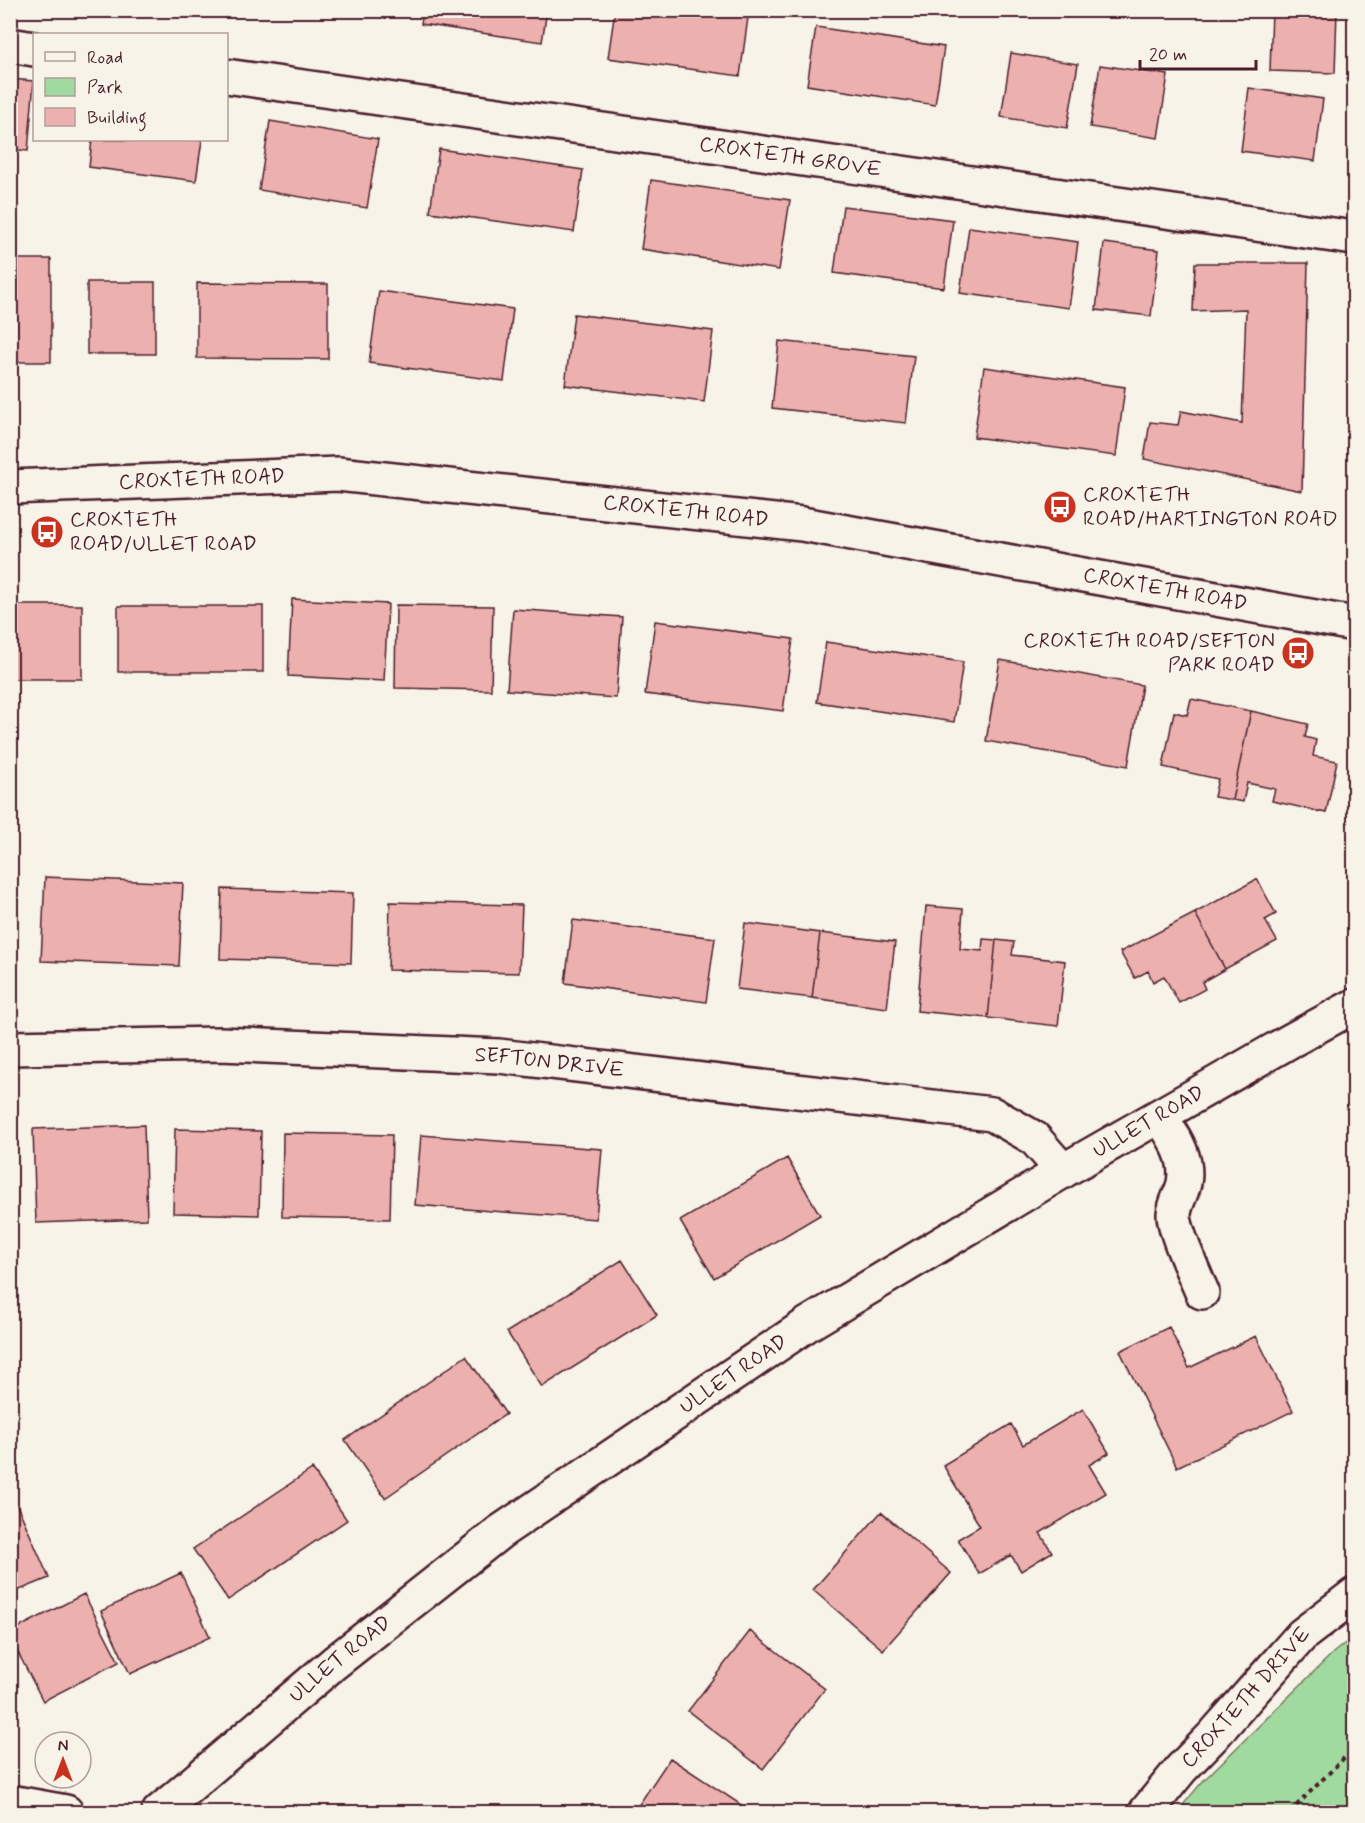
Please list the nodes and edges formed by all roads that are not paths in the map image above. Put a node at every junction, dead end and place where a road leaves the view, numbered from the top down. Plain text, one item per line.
1 (10, 45) edge
2 (33, 49) edge
3 (228, 76) edge
4 (1354, 238) edge
5 (10, 487) edge
6 (1354, 624) edge
7 (1354, 1006) edge
8 (10, 1048) edge
9 (1160, 1116) junction
10 (1063, 1171) junction
11 (1202, 1292) dead end
12 (1354, 1595) edge
13 (10, 1802) edge
14 (66, 1812) edge
15 (159, 1812) edge
16 (1146, 1812) edge

1 - 2 main road
3 - 4 main road, CROXTETH GROVE
5 - 6 main road, CROXTETH ROAD
7 - 9 main road, ULLET ROAD
8 - 10 main road, SEFTON DRIVE
9 - 10 main road, ULLET ROAD
9 - 11 main road
10 - 15 main road, ULLET ROAD
12 - 16 main road, CROXTETH DRIVE
13 - 14 main road

